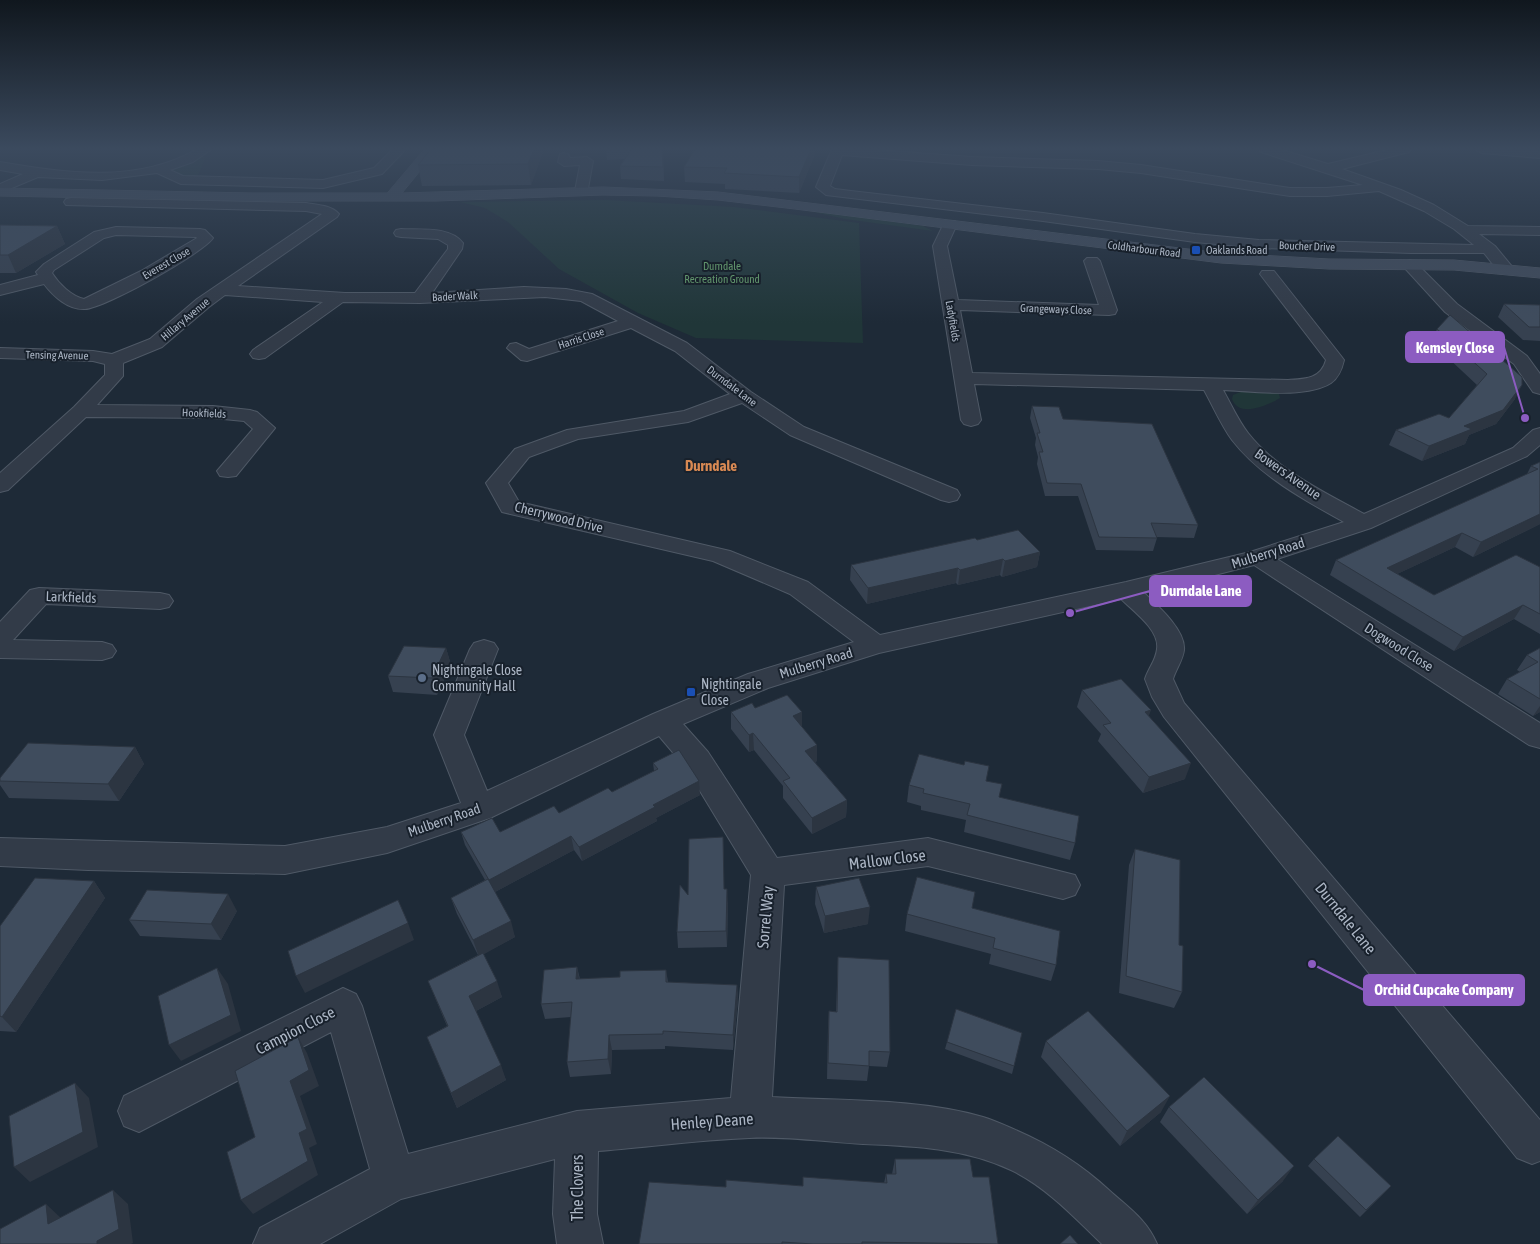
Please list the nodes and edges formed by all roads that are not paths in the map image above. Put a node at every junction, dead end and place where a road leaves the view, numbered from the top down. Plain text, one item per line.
1 (308, 207) edge
2 (809, 207) edge
3 (955, 207) edge
4 (1425, 207) edge
5 (950, 224) junction
6 (1468, 230) junction
7 (1540, 231) edge
8 (401, 232) dead end
9 (1490, 249) junction
10 (1092, 261) dead end
11 (1410, 265) junction
12 (1506, 269) junction
13 (1540, 273) edge
14 (1268, 274) dead end
15 (47, 278) junction
16 (0, 290) edge
17 (222, 290) junction
18 (573, 294) joint
19 (338, 298) junction
20 (420, 298) junction
21 (950, 305) junction
22 (634, 321) junction
23 (0, 353) edge
24 (259, 354) dead end
25 (518, 355) dead end
26 (1540, 358) edge
27 (114, 360) junction
28 (1521, 360) junction
29 (963, 378) junction
30 (1211, 385) junction
31 (1540, 388) edge
32 (744, 396) junction
33 (81, 411) junction
34 (971, 420) dead end
35 (1540, 434) edge
36 (228, 471) dead end
37 (0, 485) edge
38 (949, 495) dead end
39 (1363, 523) junction
40 (1258, 557) junction
41 (1126, 590) junction
42 (160, 601) dead end
43 (0, 638) edge
44 (875, 645) junction
45 (0, 649) edge
46 (484, 649) dead end
47 (102, 651) dead end
48 (663, 721) junction
49 (1540, 737) edge
50 (479, 809) junction
51 (5, 859) edge
52 (768, 873) junction
53 (1063, 884) dead end
54 (139, 1111) dead end
55 (750, 1117) junction
56 (577, 1132) junction
57 (1532, 1143) dead end
58 (394, 1180) junction
59 (276, 1244) edge
60 (580, 1244) edge
61 (1134, 1244) edge

1 - 17 street, Hillary Avenue
2 - 5 street, Coldharbour Road
3 - 9 street, Boucher Drive
4 - 6 street
5 - 11 street, Coldharbour Road
5 - 21 street, Ladyfields
6 - 7 street
6 - 9 street
8 - 20 street
9 - 12 street
10 - 21 street, Grangeways Close
11 - 12 street, Coldharbour Road
11 - 28 street
12 - 13 street, Coldharbour Road
14 - 30 street
15 - 15 street, Everest Close
15 - 16 street
17 - 19 street, Bader Walk
17 - 27 street, Hillary Avenue
18 - 20 street, Bader Walk
18 - 22 street, Durndale Lane
19 - 20 street, Bader Walk
19 - 24 street
21 - 29 street, Ladyfields
22 - 25 street, Harris Close
22 - 32 street, Durndale Lane
23 - 27 street, Tensing Avenue
26 - 28 street
27 - 33 street
28 - 31 street
29 - 30 street
29 - 34 street, Ladyfields
30 - 39 street, Bowers Avenue
32 - 38 street, Durndale Lane
32 - 44 street, Cherrywood Drive
33 - 36 street, Hookfields
33 - 37 street
35 - 39 street, Mulberry Road
39 - 40 street, Mulberry Road
40 - 41 street, Mulberry Road
40 - 49 street, Dogwood Close
41 - 44 street, Mulberry Road
41 - 57 street, Durndale Lane
42 - 43 street, Larkfields
44 - 48 street, Mulberry Road
45 - 47 street
46 - 50 street
48 - 50 street, Mulberry Road
48 - 52 street, Sorrel Way
50 - 51 street, Mulberry Road
52 - 53 street, Mallow Close
52 - 55 street, Sorrel Way
54 - 58 street, Campion Close
55 - 56 street, Henley Deane
55 - 61 street, Henley Deane
56 - 58 street, Henley Deane
56 - 60 street, The Clovers
58 - 59 street, Henley Deane

